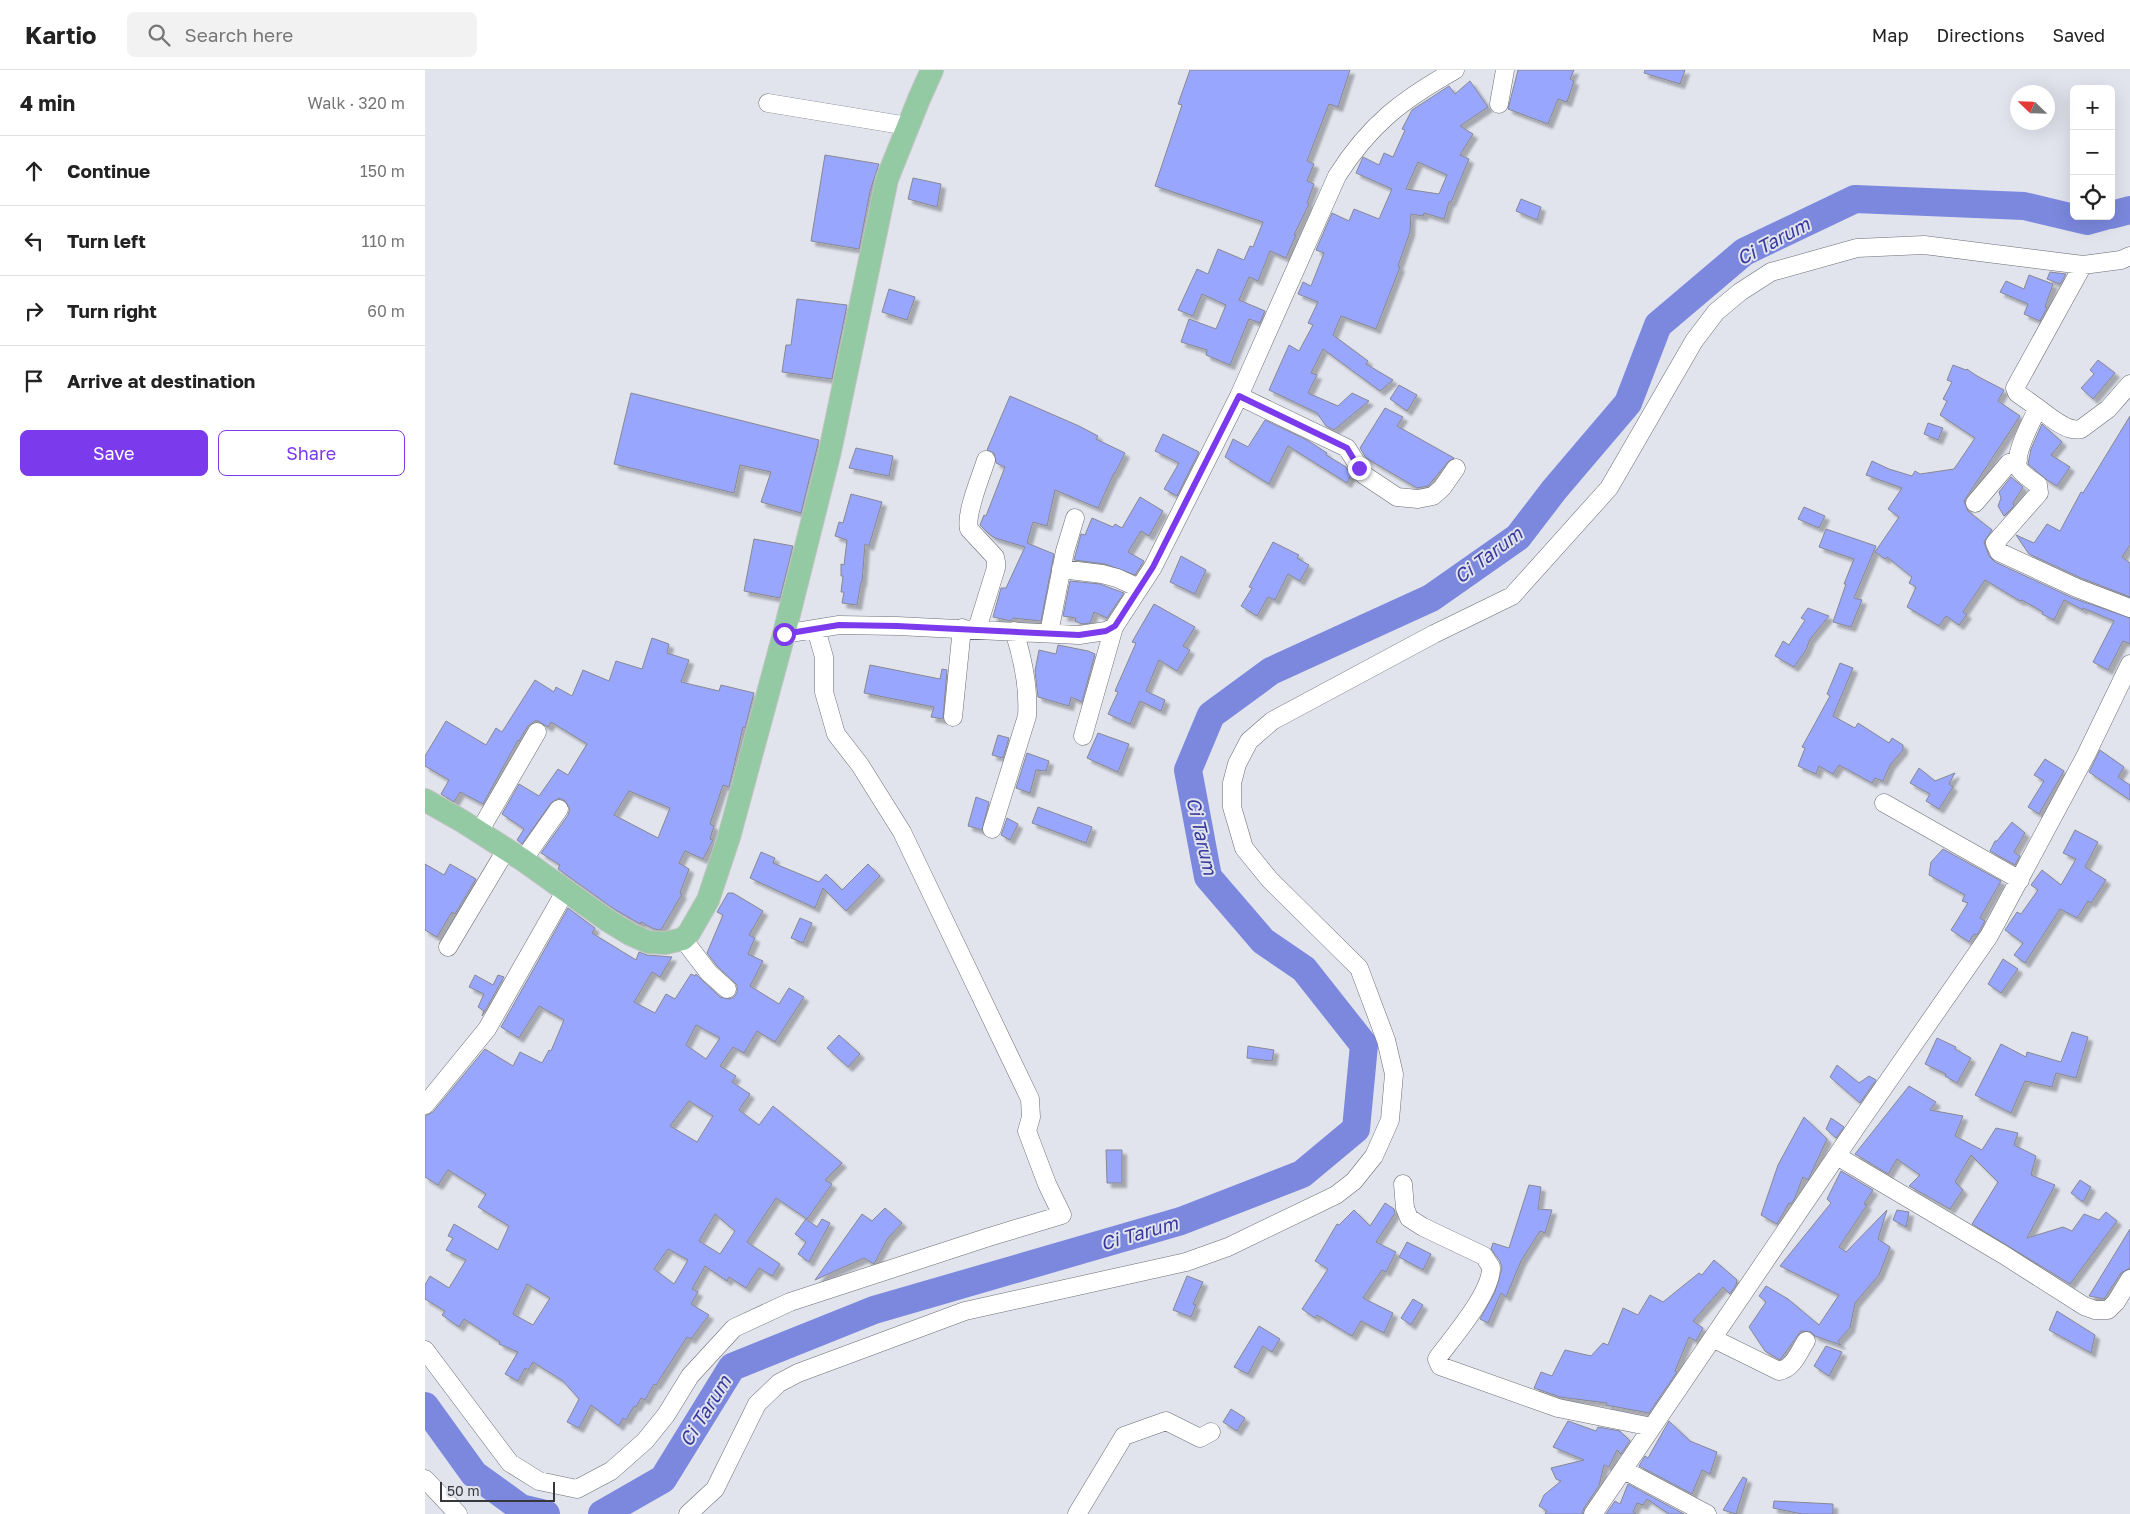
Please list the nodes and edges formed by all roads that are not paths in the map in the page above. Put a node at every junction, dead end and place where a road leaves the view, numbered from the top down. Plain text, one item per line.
1 (932, 70) edge
2 (1455, 70) edge
3 (1505, 70) edge
4 (768, 102) dead end
5 (1499, 104) dead end
6 (908, 126) junction
7 (2130, 256) edge
8 (2083, 266) junction
9 (2130, 384) edge
10 (1239, 396) junction
11 (2038, 408) junction
12 (986, 460) dead end
13 (2018, 460) junction
14 (1456, 468) dead end
15 (1975, 503) dead end
16 (1075, 518) dead end
17 (1061, 569) junction
18 (1139, 588) junction
19 (2130, 608) edge
20 (1115, 626) junction
21 (816, 629) junction
22 (970, 629) junction
23 (1014, 631) junction
24 (1049, 633) junction
25 (784, 634) junction
26 (2130, 664) edge
27 (953, 718) dead end
28 (537, 732) dead end
29 (1083, 736) dead end
30 (425, 800) edge
31 (1884, 803) dead end
32 (559, 810) dead end
33 (992, 829) dead end
34 (479, 832) junction
35 (515, 855) junction
36 (2020, 880) junction
37 (566, 890) junction
38 (683, 939) junction
39 (448, 947) dead end
40 (727, 989) dead end
41 (425, 1104) edge
42 (1837, 1156) junction
43 (1403, 1184) dead end
44 (2130, 1279) edge
45 (1714, 1339) junction
46 (1806, 1341) dead end
47 (425, 1350) edge
48 (1652, 1426) junction
49 (1211, 1432) dead end
50 (1624, 1470) junction
51 (425, 1479) edge
52 (459, 1514) edge
53 (688, 1514) edge
54 (1077, 1514) edge
55 (1593, 1514) edge
56 (1707, 1514) edge

1 - 6 main road
2 - 10 street
3 - 5 street
4 - 6 street
6 - 25 main road
7 - 8 street
8 - 11 street
8 - 53 street
9 - 11 street
10 - 14 street
10 - 18 street
11 - 13 street
12 - 22 street
13 - 15 street
13 - 19 street
16 - 17 street
17 - 18 street
17 - 24 street
18 - 20 street
20 - 24 street
20 - 29 street
21 - 22 street
21 - 25 street
21 - 47 street
22 - 23 street
22 - 27 street
23 - 24 street
23 - 33 street
25 - 38 main road
26 - 36 street
28 - 34 street
30 - 34 main road
31 - 36 street
32 - 35 street
34 - 35 main road
35 - 37 main road
35 - 39 street
36 - 42 street
37 - 38 main road
37 - 41 street
38 - 40 street
42 - 44 street
42 - 45 street
43 - 48 street
45 - 46 street
45 - 48 street
48 - 50 street
49 - 54 street
50 - 55 street
50 - 56 street
51 - 52 street

